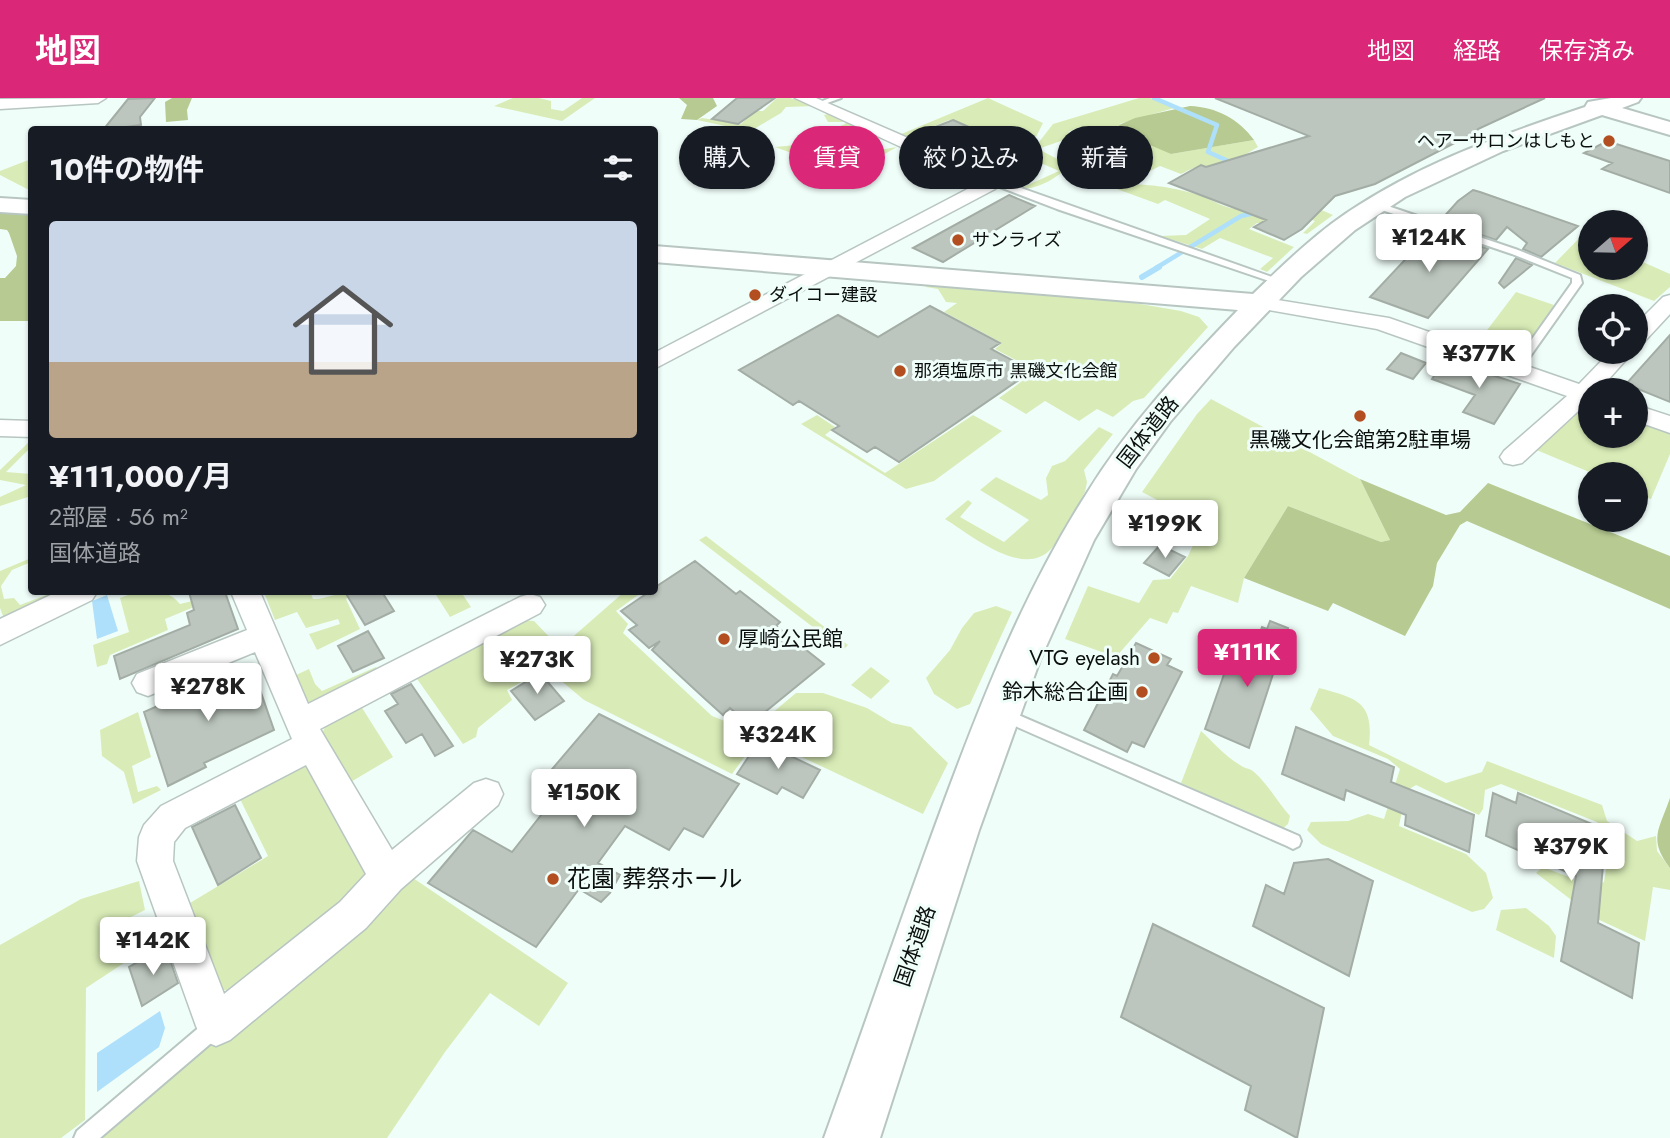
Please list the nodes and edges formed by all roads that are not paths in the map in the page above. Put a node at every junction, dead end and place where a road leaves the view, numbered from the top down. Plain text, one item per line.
1 (98, 98) edge
2 (837, 98) edge
3 (1570, 98) edge
4 (1631, 98) edge
5 (811, 101) edge
6 (0, 104) edge
7 (1602, 108) junction
8 (1670, 130) edge
9 (899, 140) edge
10 (983, 189) edge
11 (1012, 189) edge
12 (0, 205) edge
13 (1377, 205) junction
14 (28, 207) edge
15 (658, 254) edge
16 (832, 269) junction
17 (1270, 292) junction
18 (1670, 302) edge
19 (1648, 325) edge
20 (658, 360) edge
21 (1612, 364) edge
22 (1515, 370) junction
23 (1601, 378) edge
24 (1578, 392) edge
25 (1578, 403) edge
26 (1648, 417) edge
27 (1670, 425) edge
28 (0, 428) edge
29 (28, 429) edge
30 (1513, 457) dead end
31 (76, 595) edge
32 (247, 595) edge
33 (530, 605) dead end
34 (0, 633) edge
35 (264, 636) junction
36 (148, 683) dead end
37 (998, 712) junction
38 (306, 734) junction
39 (486, 794) dead end
40 (1293, 841) dead end
41 (388, 877) junction
42 (216, 1026) junction
43 (84, 1138) edge
44 (852, 1138) edge

1 - 6 street
2 - 5 lane
3 - 7 street
4 - 7 street, 国体道路
5 - 9 street
7 - 8 street
7 - 13 street, 国体道路
10 - 16 street
11 - 17 lane
12 - 14 street
13 - 17 street, 国体道路
13 - 22 lane
15 - 16 street
16 - 17 street
16 - 20 street
17 - 22 street
17 - 37 street, 国体道路
18 - 19 street
21 - 23 street
22 - 24 street
25 - 30 street
26 - 27 street
28 - 29 street
31 - 34 street
32 - 35 street
33 - 38 street
35 - 36 street
35 - 38 street
37 - 40 lane
37 - 44 street, 国体道路
38 - 41 street
38 - 42 street
39 - 41 street
41 - 42 street
42 - 43 lane

